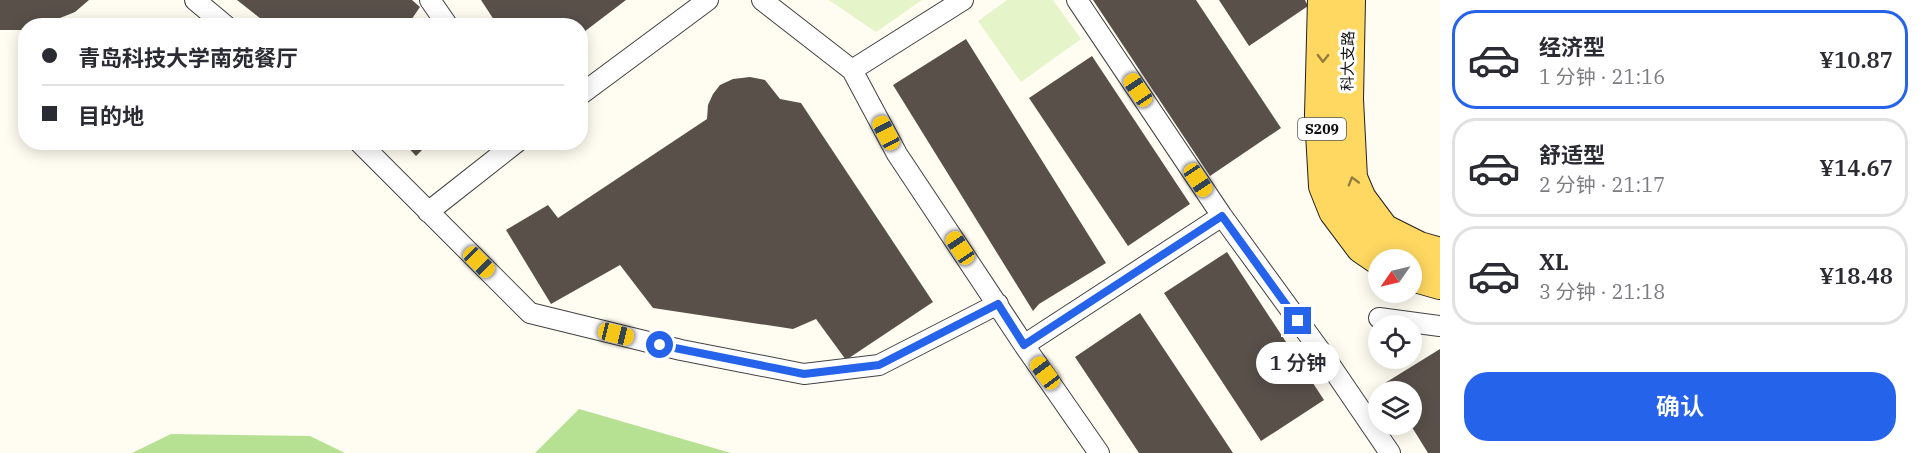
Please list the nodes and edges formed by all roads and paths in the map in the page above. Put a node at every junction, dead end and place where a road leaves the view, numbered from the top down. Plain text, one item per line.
1 (195, 0) edge
2 (430, 0) edge
3 (708, 0) edge
4 (762, 0) edge
5 (963, 0) edge
6 (1077, 0) edge
7 (1324, 0) edge
8 (1349, 0) edge
9 (216, 18) edge
10 (442, 18) edge
11 (852, 70) junction
12 (588, 89) edge
13 (367, 150) edge
14 (507, 150) edge
15 (428, 212) junction
16 (1222, 216) junction
17 (1368, 251) edge
18 (1440, 254) edge
19 (1422, 278) edge
20 (1440, 283) edge
21 (998, 304) junction
22 (1422, 324) edge
23 (1440, 326) edge
24 (1024, 345) junction
25 (1099, 453) edge
26 (1390, 453) edge

1 - 9 street
2 - 10 street
3 - 12 street
4 - 11 street
5 - 11 street
6 - 16 street
7 -> 17 main road, 科大支路 / S209
18 -> 8 main road, 科大支路 / S209
11 - 21 street
13 - 15 street
14 - 15 street
15 - 21 street
16 - 24 street
16 - 26 street
19 - 20 main road
21 - 24 street
22 - 23 street
24 - 25 street

